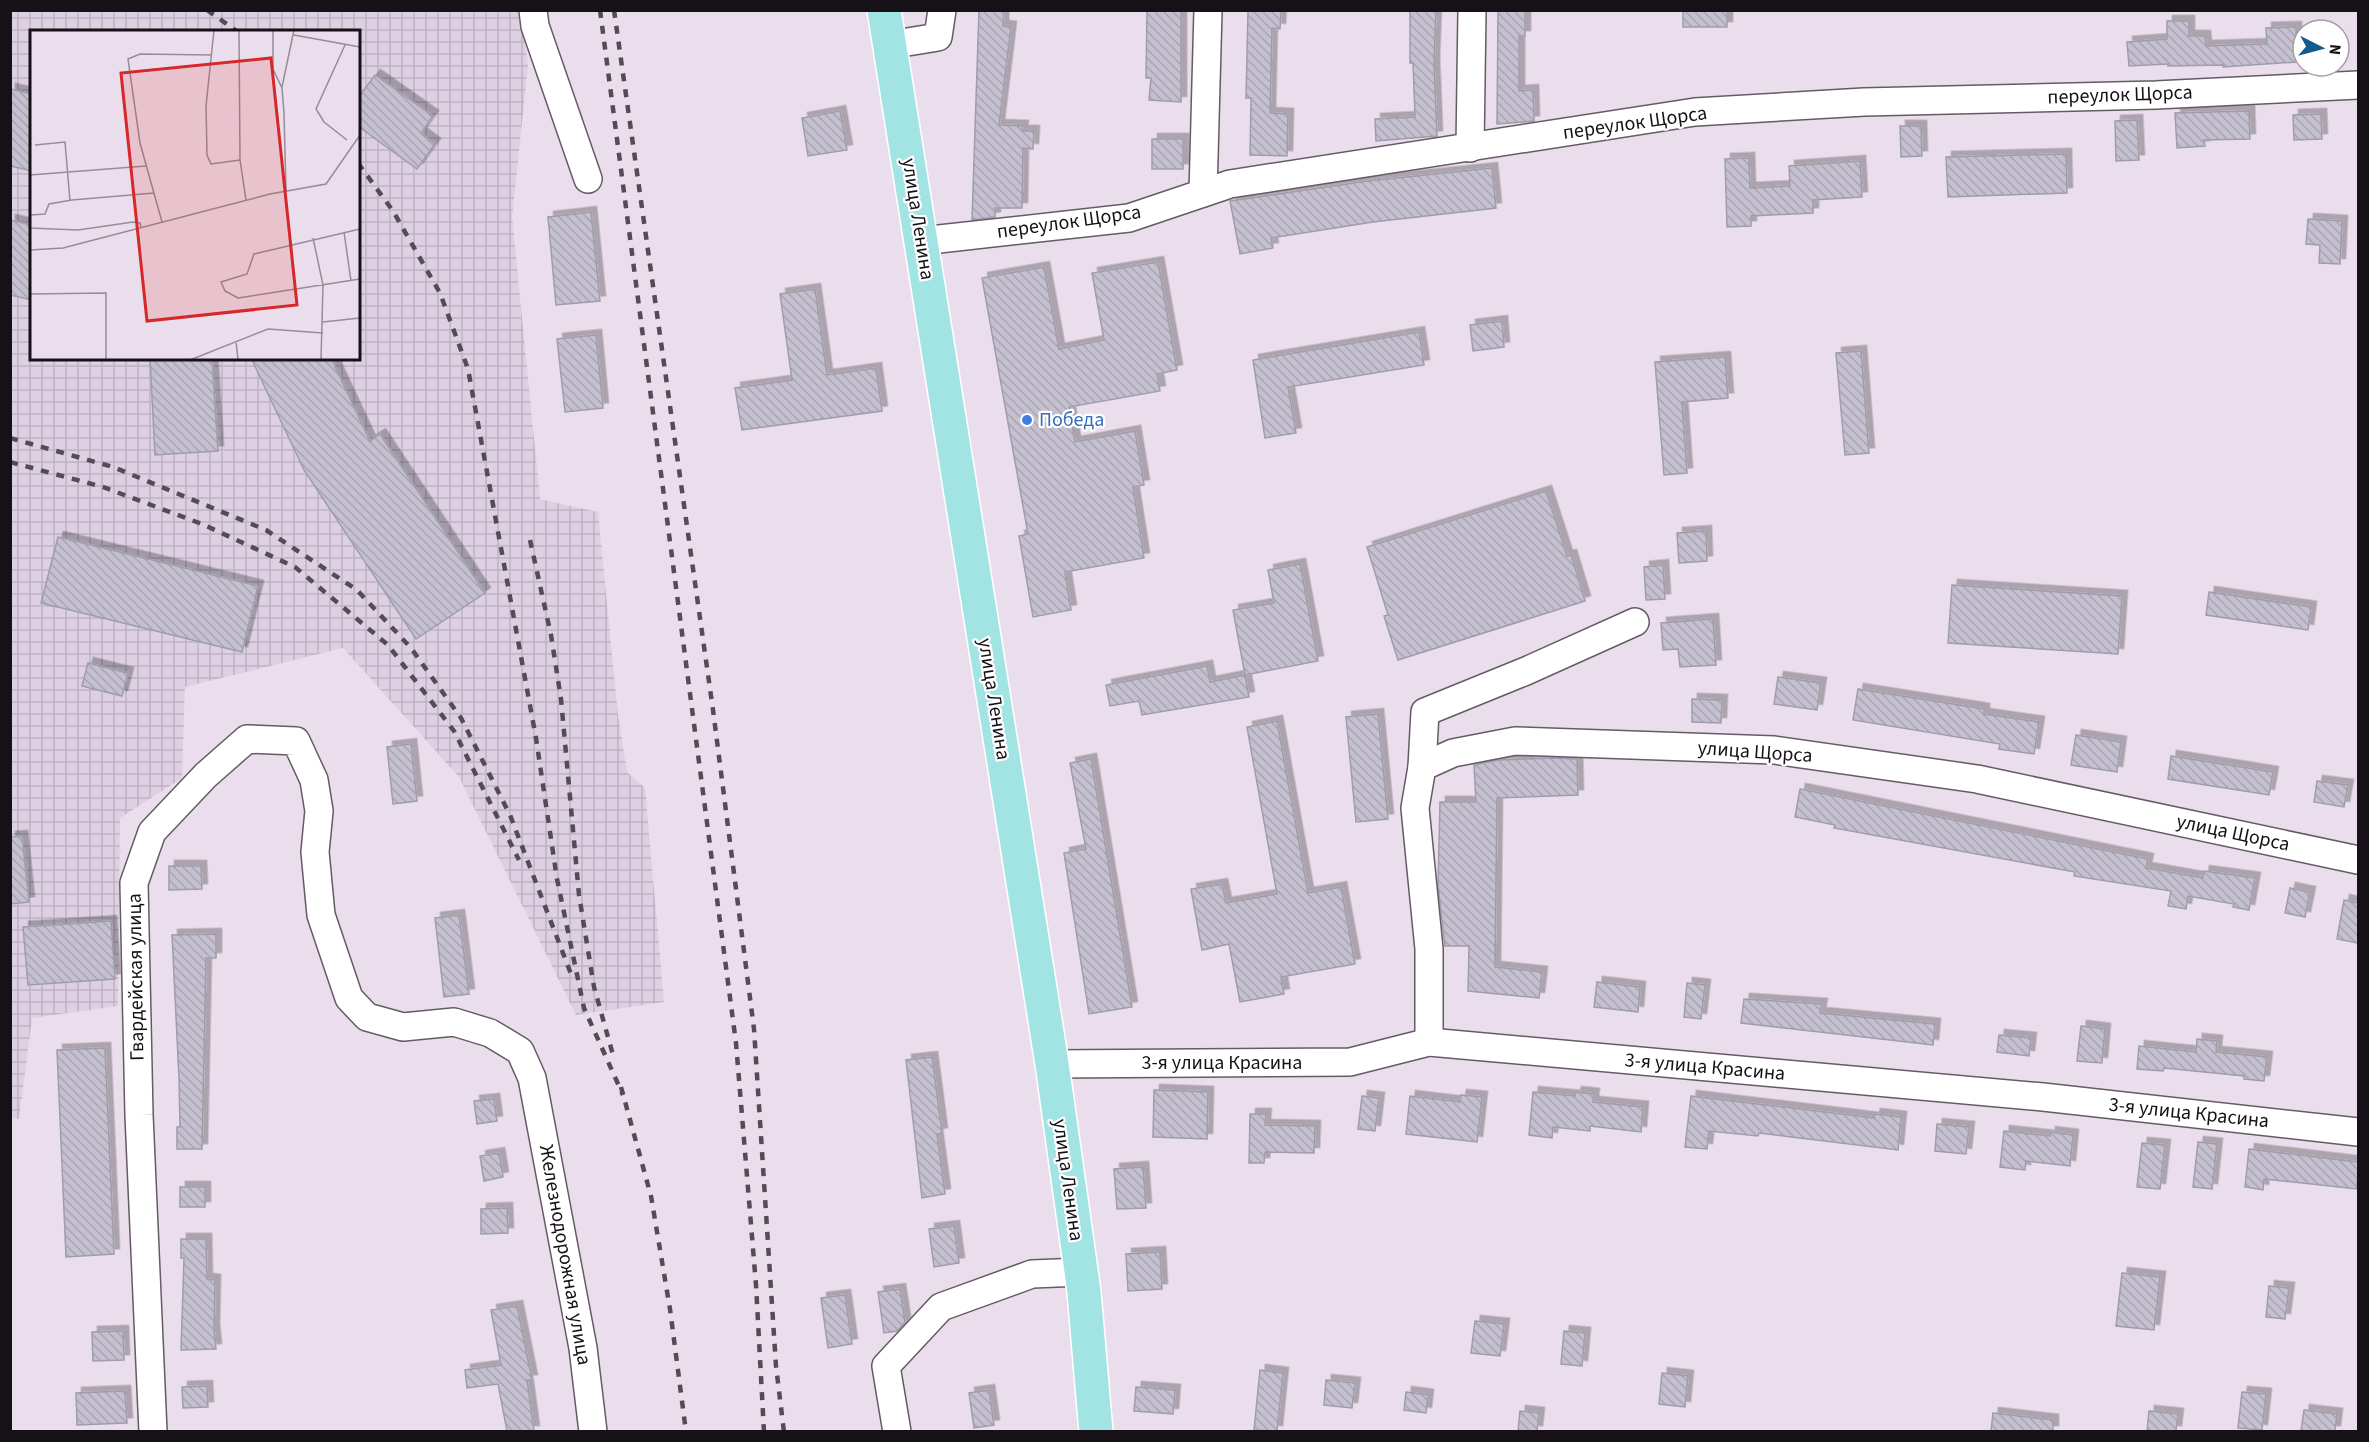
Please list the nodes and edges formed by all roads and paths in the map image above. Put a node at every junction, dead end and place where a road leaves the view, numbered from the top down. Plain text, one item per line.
1 (533, 10) edge
2 (884, 10) edge
3 (942, 10) edge
4 (1208, 10) edge
5 (1472, 10) edge
6 (890, 45) junction
7 (2358, 85) edge
8 (1470, 148) junction
9 (588, 179) dead end
10 (1203, 193) junction
11 (921, 241) junction
12 (1635, 621) dead end
13 (1422, 767) junction
14 (2358, 860) edge
15 (1429, 1042) junction
16 (1052, 1064) junction
17 (532, 1078) joint
18 (2358, 1132) edge
19 (1081, 1272) junction
20 (153, 1431) edge
21 (593, 1431) edge
22 (897, 1431) edge
23 (1096, 1431) edge

1 - 9 street
2 - 6 main road, улица Ленина
3 - 6 street
4 - 10 street
5 - 8 street
6 - 11 main road, улица Ленина
7 - 8 street, переулок Щорса
8 - 10 street, переулок Щорса
10 - 11 street, переулок Щорса
11 - 16 main road, улица Ленина
12 - 13 street
13 - 14 street, улица Щорса
13 - 15 street
15 - 16 street, 3-я улица Красина
15 - 18 street, 3-я улица Красина
16 - 19 main road, улица Ленина
17 - 20 street, Гвардейская улица
17 - 21 street, Железнодорожная улица
19 - 22 street
19 - 23 main road, улица Ленина

